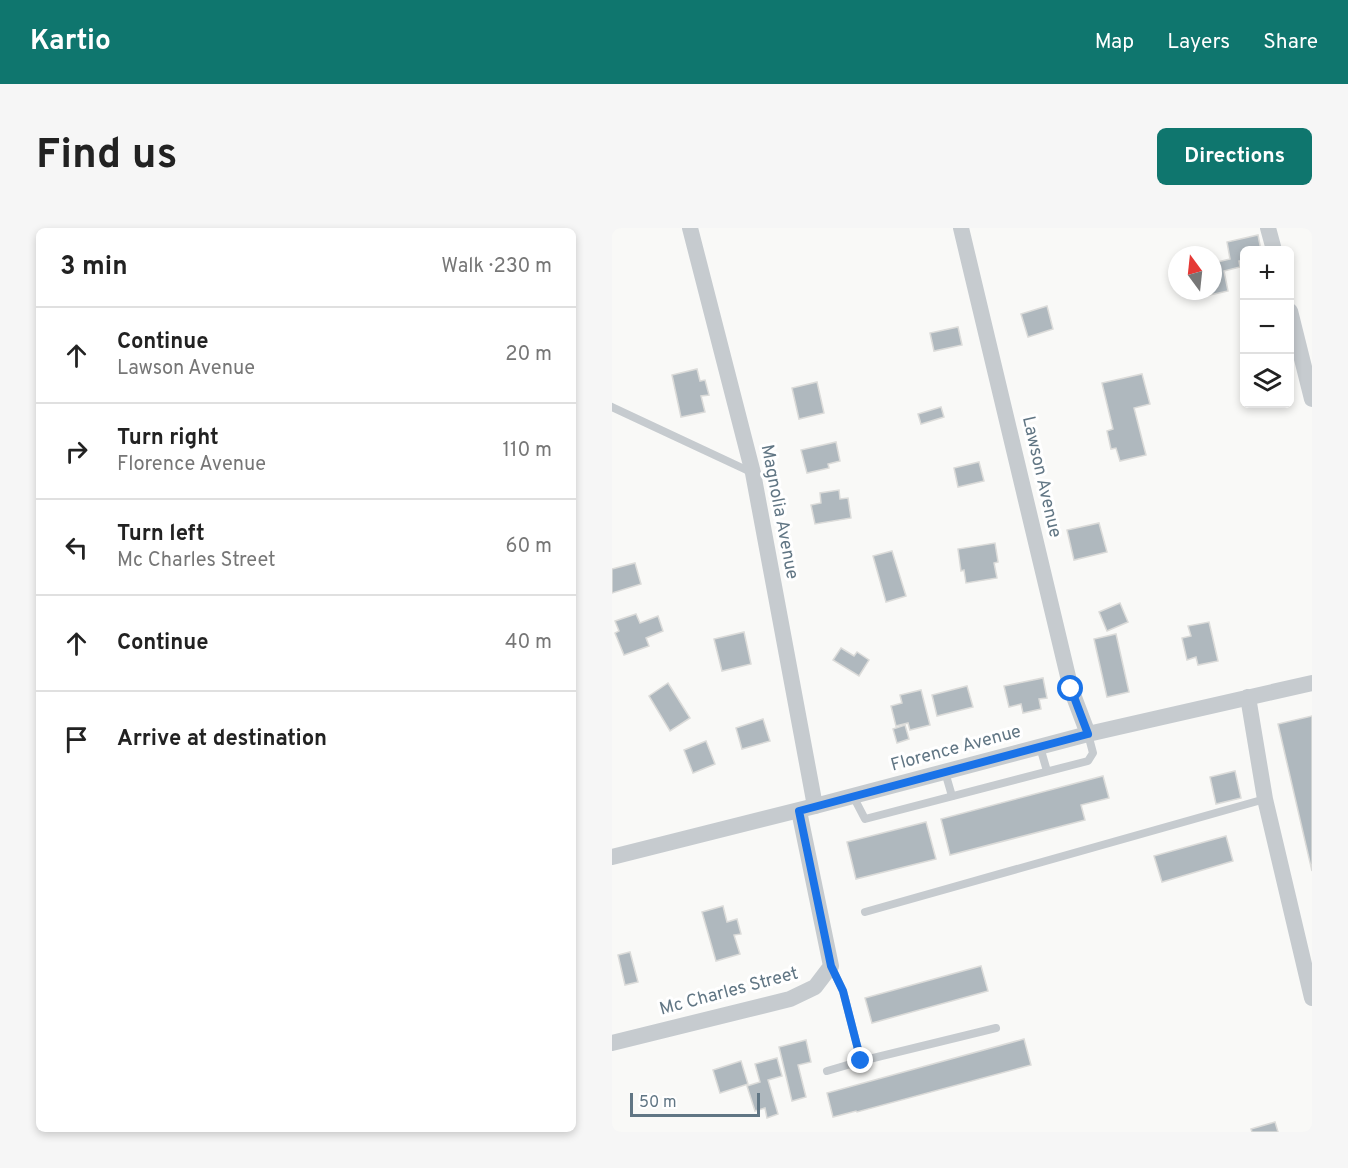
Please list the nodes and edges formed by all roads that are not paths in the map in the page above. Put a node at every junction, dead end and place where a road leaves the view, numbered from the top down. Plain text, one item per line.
1 (690, 228) edge
2 (961, 228) edge
3 (1268, 228) edge
4 (1273, 246) edge
5 (1294, 327) edge
6 (1312, 399) edge
7 (612, 407) edge
8 (753, 473) junction
9 (1312, 683) edge
10 (1248, 697) junction
11 (1088, 734) junction
12 (1040, 747) junction
13 (1047, 771) junction
14 (945, 772) junction
15 (853, 796) junction
16 (952, 796) junction
17 (1265, 800) junction
18 (816, 806) junction
19 (799, 811) junction
20 (612, 857) edge
21 (866, 912) dead end
22 (831, 966) junction
23 (1312, 998) edge
24 (996, 1028) dead end
25 (612, 1043) edge
26 (861, 1061) junction
27 (827, 1071) dead end

1 - 8 street, Magnolia Avenue
2 - 11 street, Lawson Avenue
3 - 4 street
5 - 6 street
7 - 8 lane
8 - 18 street, Magnolia Avenue
9 - 10 street, Florence Avenue
10 - 11 street, Florence Avenue
10 - 17 street
11 - 12 street, Florence Avenue
11 - 13 lane
12 - 13 lane
12 - 14 street, Florence Avenue
13 - 16 lane
14 - 15 street, Florence Avenue
14 - 16 lane
15 - 16 lane
15 - 18 street, Florence Avenue
17 - 21 lane
17 - 23 street
18 - 19 street, Florence Avenue
19 - 20 street, Florence Avenue
19 - 22 street
22 - 25 street, Mc Charles Street
22 - 26 lane
24 - 26 lane
26 - 27 lane

